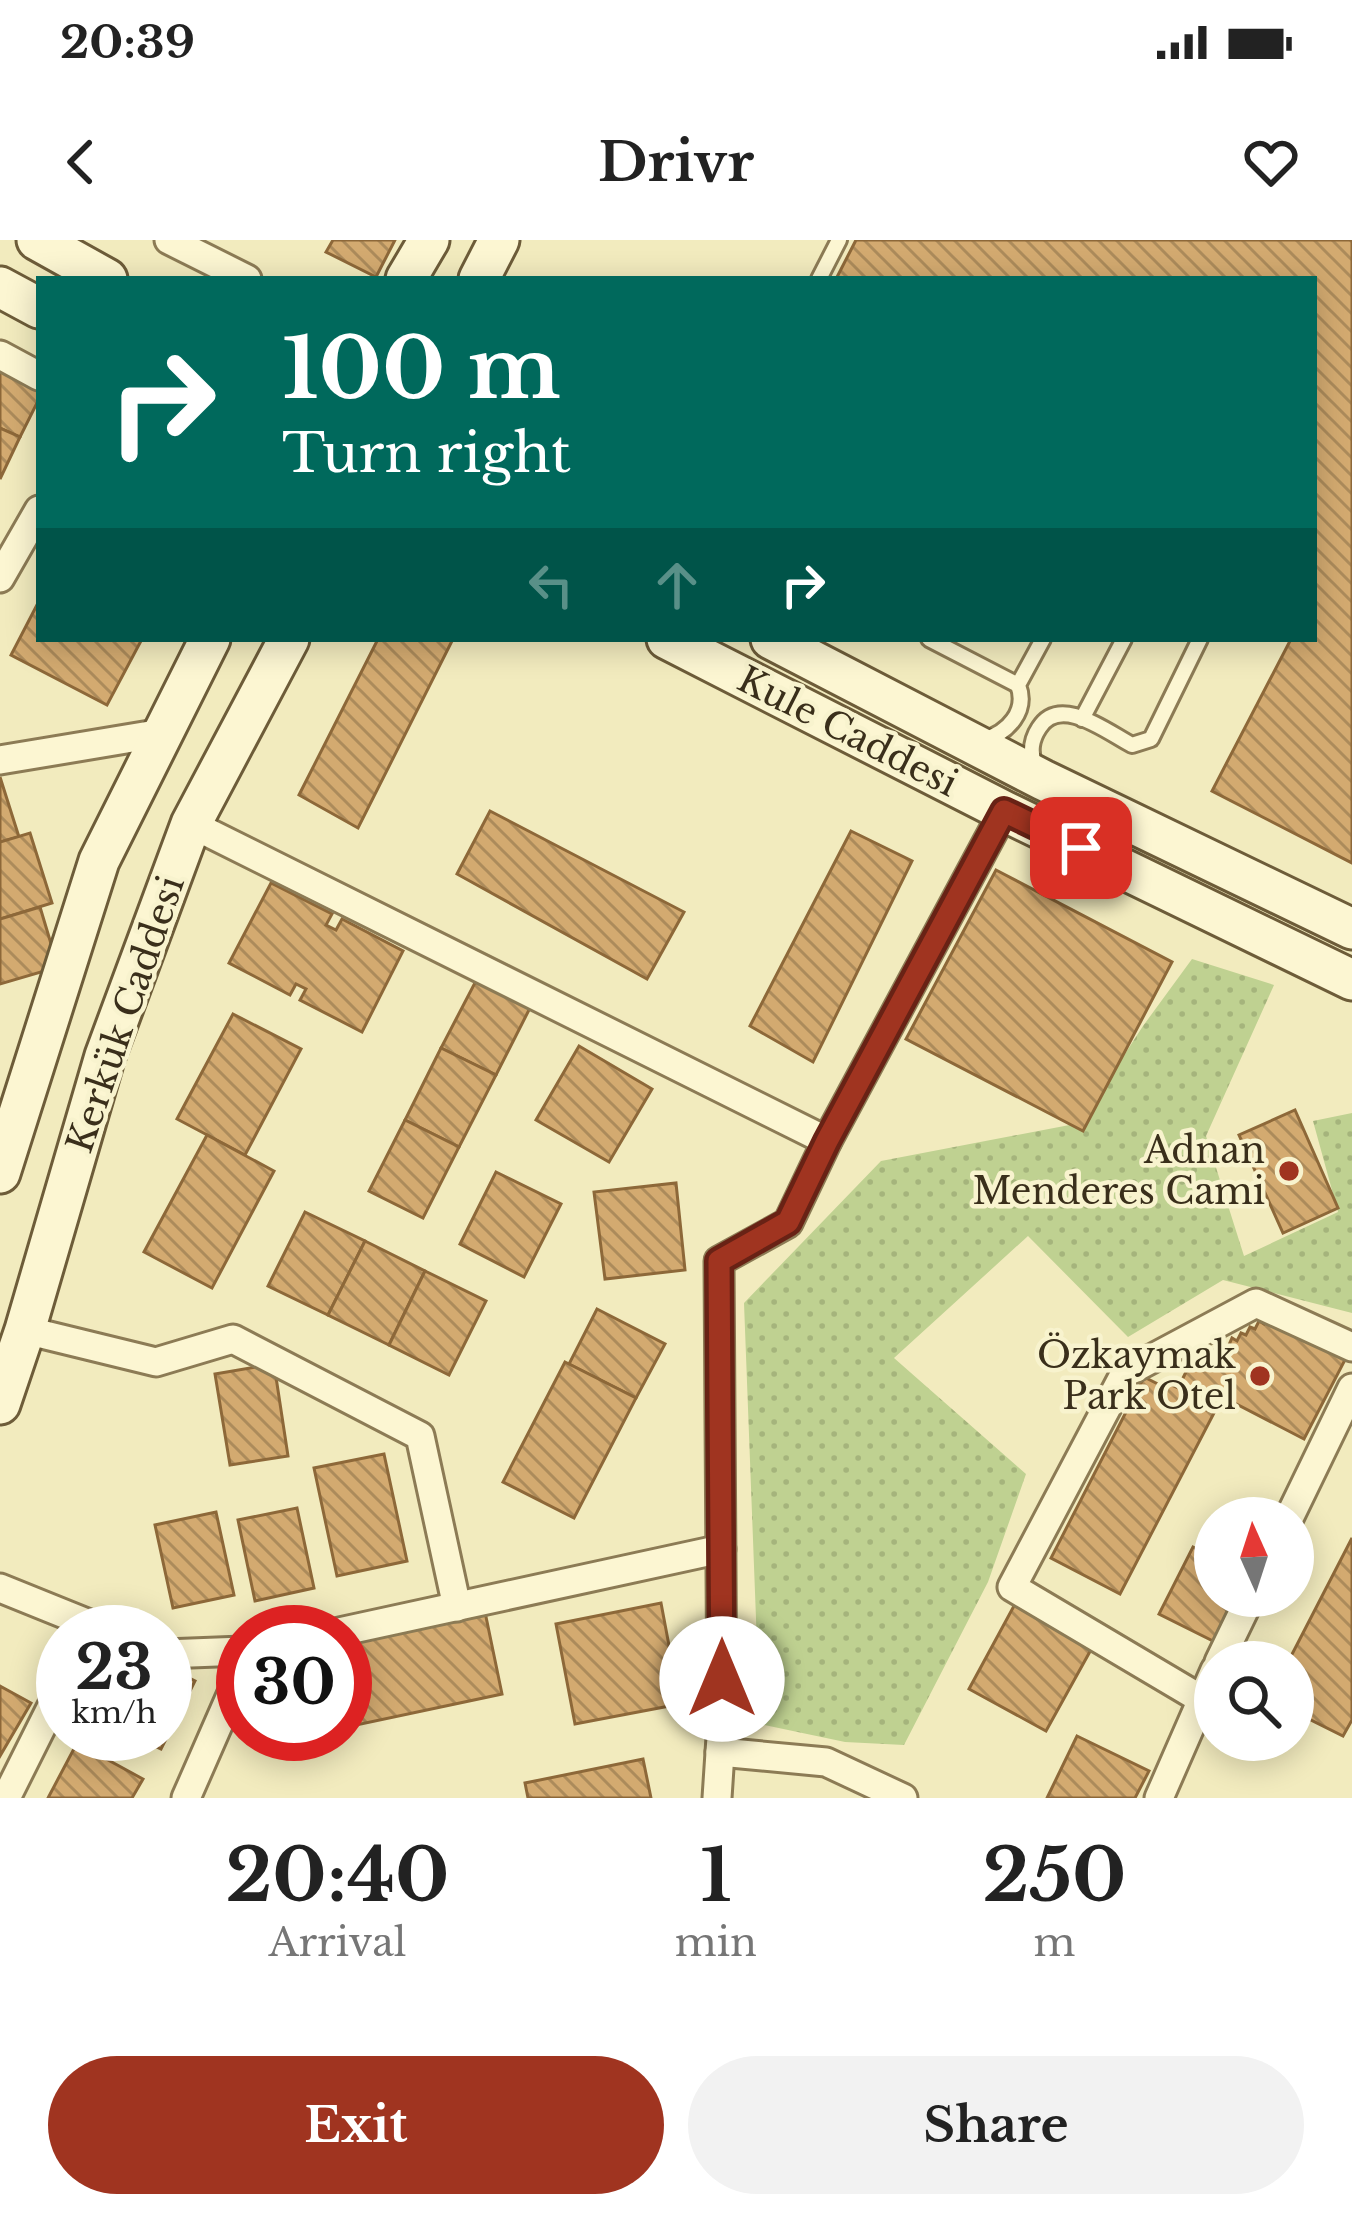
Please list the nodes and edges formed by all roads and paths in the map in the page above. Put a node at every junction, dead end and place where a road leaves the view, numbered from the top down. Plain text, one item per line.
1 (37, 240) edge
2 (169, 240) edge
3 (429, 240) edge
4 (500, 240) edge
5 (838, 240) edge
6 (102, 276) edge
7 (241, 276) edge
8 (408, 276) edge
9 (481, 276) edge
10 (820, 276) edge
11 (0, 287) edge
12 (36, 306) edge
13 (0, 355) edge
14 (36, 374) edge
15 (36, 515) edge
16 (0, 578) edge
17 (208, 642) edge
18 (287, 642) edge
19 (673, 642) edge
20 (777, 642) edge
21 (935, 642) edge
22 (965, 642) edge
23 (1041, 642) edge
24 (1122, 642) edge
25 (1199, 642) edge
26 (959, 654) junction
27 (1018, 685) junction
28 (1082, 719) junction
29 (162, 734) junction
30 (968, 741) junction
31 (0, 760) edge
32 (1043, 780) junction
33 (1004, 811) junction
34 (191, 824) junction
35 (1352, 929) edge
36 (1352, 980) edge
37 (827, 1141) junction
38 (0, 1173) edge
39 (25, 1330) junction
40 (1352, 1347) edge
41 (1352, 1388) edge
42 (0, 1404) edge
43 (1299, 1497) edge
44 (721, 1550) junction
45 (0, 1588) edge
46 (39, 1605) edge
47 (457, 1607) junction
48 (372, 1625) edge
49 (1194, 1695) edge
50 (1194, 1716) edge
51 (216, 1730) edge
52 (36, 1738) edge
53 (720, 1752) junction
54 (6, 1798) edge
55 (186, 1798) edge
56 (717, 1798) edge
57 (903, 1798) edge
58 (1159, 1798) edge

1 - 6 main road
2 - 7 street
3 - 8 main road
4 - 9 main road
5 - 10 lane
11 - 12 main road
13 - 14 street
15 - 16 street
17 - 29 main road, Kerkük Caddesi
18 - 34 main road, Kerkük Caddesi
19 - 33 main road, Kule Caddesi
20 - 30 main road, Kule Caddesi
21 - 26 lane
22 - 26 lane
23 - 27 lane
24 - 28 lane
25 - 28 lane
26 - 27 lane
27 - 30 lane
28 - 32 lane
29 - 31 street
29 - 38 main road, Kerkük Caddesi
30 - 32 main road, Kule Caddesi
32 - 35 main road, Kule Caddesi
33 - 36 main road, Kule Caddesi
33 - 37 street
34 - 37 street
34 - 39 main road, Kerkük Caddesi
37 - 44 street
39 - 42 main road, Kerkük Caddesi
39 - 47 street
40 - 49 street
41 - 43 street
44 - 47 street
44 - 53 street
45 - 46 street
47 - 48 street
50 - 58 street
51 - 55 street
52 - 54 street
53 - 56 street
53 - 57 street

